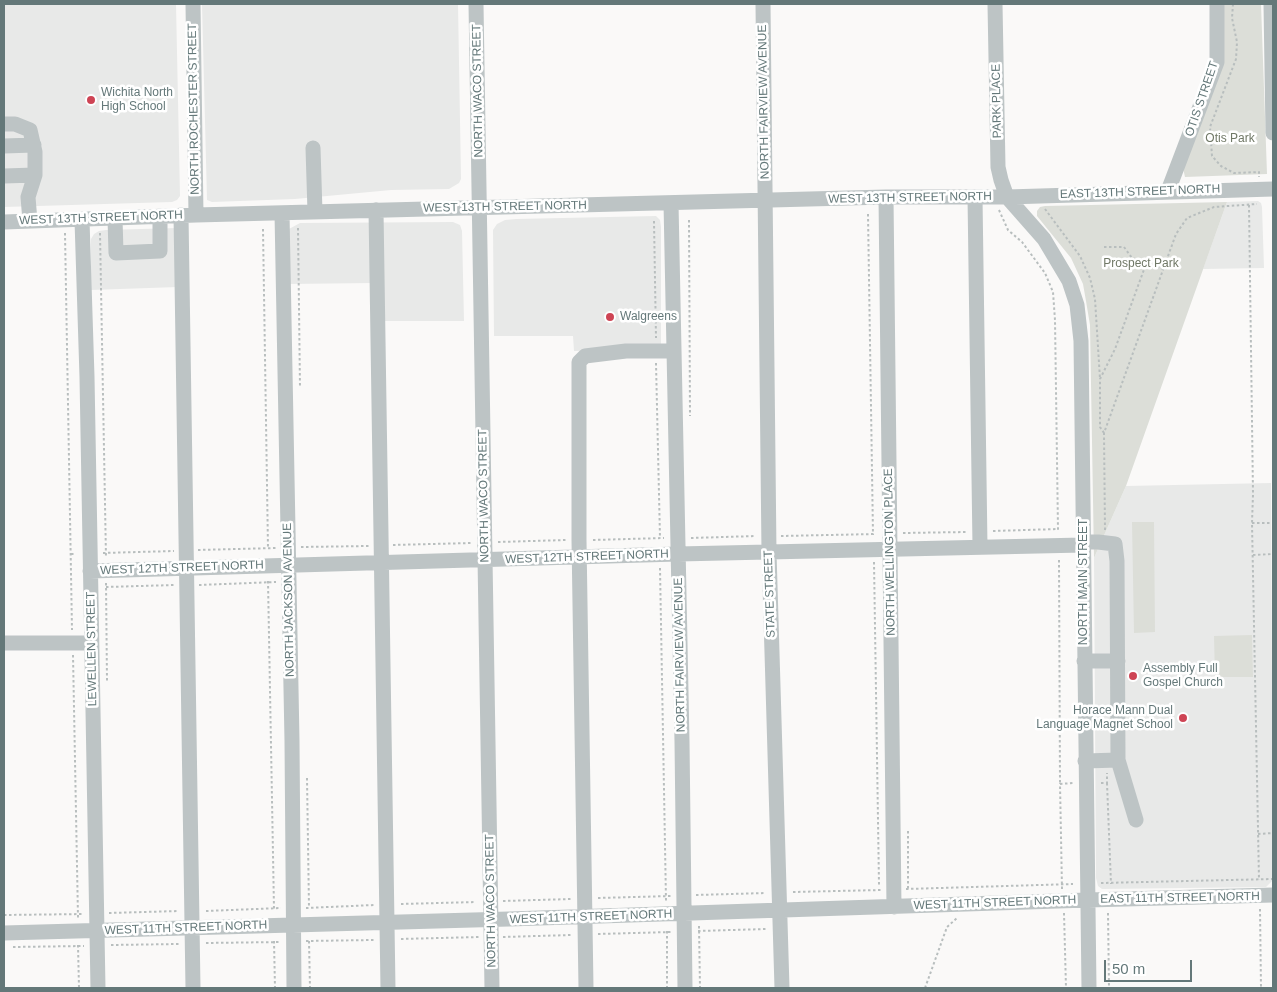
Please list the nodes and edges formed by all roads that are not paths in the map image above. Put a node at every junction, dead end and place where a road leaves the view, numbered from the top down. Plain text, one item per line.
1 (193, 4) edge
2 (476, 4) edge
3 (763, 4) edge
4 (995, 4) edge
5 (1217, 4) edge
6 (1271, 4) edge
7 (1273, 62) edge
8 (1273, 94) edge
9 (4, 124) edge
10 (1273, 127) edge
11 (1273, 133) edge
12 (34, 145) junction
13 (4, 146) edge
14 (313, 148) dead end
15 (35, 175) junction
16 (4, 176) edge
17 (1266, 189) edge
18 (1168, 191) junction
19 (886, 197) junction
20 (975, 197) junction
21 (1007, 197) junction
22 (766, 200) junction
23 (671, 203) junction
24 (480, 208) junction
25 (376, 210) junction
26 (315, 212) junction
27 (282, 213) junction
28 (196, 215) junction
29 (160, 216) junction
30 (181, 216) junction
31 (115, 218) junction
32 (82, 220) junction
33 (30, 221) junction
34 (4, 222) edge
35 (674, 351) junction
36 (1083, 543) junction
37 (980, 547) junction
38 (890, 549) junction
39 (769, 552) junction
40 (678, 554) junction
41 (580, 557) junction
42 (485, 560) junction
43 (381, 563) junction
44 (289, 565) junction
45 (186, 568) junction
46 (90, 571) junction
47 (4, 643) edge
48 (92, 643) junction
49 (1084, 661) junction
50 (1118, 661) junction
51 (1112, 760) junction
52 (1086, 761) junction
53 (1136, 820) dead end
54 (1266, 896) edge
55 (1088, 900) junction
56 (894, 907) junction
57 (780, 911) junction
58 (684, 914) junction
59 (585, 917) junction
60 (491, 920) junction
61 (386, 923) junction
62 (294, 925) junction
63 (192, 928) junction
64 (4, 933) edge
65 (97, 938) junction
66 (98, 988) edge
67 (193, 988) edge
68 (294, 988) edge
69 (388, 988) edge
70 (492, 988) edge
71 (586, 988) edge
72 (685, 988) edge
73 (782, 988) edge
74 (1089, 988) edge

1 - 28 street, NORTH ROCHESTER STREET
2 - 24 street, NORTH WACO STREET
3 - 22 street, NORTH FAIRVIEW AVENUE
4 - 21 street, PARK PLACE
5 - 18 street, OTIS STREET
6 - 7 street
7 - 8 street
8 - 10 street
9 - 12 street
10 - 11 street
12 - 13 street
12 - 15 street
14 - 26 street
15 - 16 street
15 - 33 street
17 - 18 street, EAST 13TH STREET NORTH
18 - 21 street, EAST 13TH STREET NORTH
19 - 20 street, WEST 13TH STREET NORTH
19 - 22 street, WEST 13TH STREET NORTH
19 - 38 street, NORTH WELLINGTON PLACE
20 - 21 street, WEST 13TH STREET NORTH
20 - 37 street
21 - 36 street, NORTH MAIN STREET
22 - 23 street, WEST 13TH STREET NORTH
22 - 39 street, STATE STREET
23 - 24 street, WEST 13TH STREET NORTH
23 - 35 street, NORTH FAIRVIEW AVENUE
24 - 25 street, WEST 13TH STREET NORTH
24 - 42 street, NORTH WACO STREET
25 - 26 street, WEST 13TH STREET NORTH
25 - 43 street
26 - 27 street, WEST 13TH STREET NORTH
27 - 28 street, WEST 13TH STREET NORTH
27 - 44 street, NORTH JACKSON AVENUE
28 - 30 street, WEST 13TH STREET NORTH
29 - 30 street, WEST 13TH STREET NORTH
29 - 31 street, WEST 13TH STREET NORTH
29 - 31 street
30 - 45 street
31 - 32 street, WEST 13TH STREET NORTH
32 - 33 street, WEST 13TH STREET NORTH
32 - 46 street, LEWELLEN STREET
33 - 34 street, WEST 13TH STREET NORTH
35 - 40 street, NORTH FAIRVIEW AVENUE
35 - 41 street
36 - 37 street, WEST 12TH STREET NORTH
36 - 49 street, NORTH MAIN STREET
36 - 50 street, WEST 12TH STREET NORTH
37 - 38 street, WEST 12TH STREET NORTH
38 - 39 street, WEST 12TH STREET NORTH
38 - 56 street, NORTH WELLINGTON PLACE
39 - 40 street, WEST 12TH STREET NORTH
39 - 57 street, STATE STREET
40 - 41 street, WEST 12TH STREET NORTH
40 - 58 street, NORTH FAIRVIEW AVENUE
41 - 42 street, WEST 12TH STREET NORTH
41 - 59 street
42 - 43 street, WEST 12TH STREET NORTH
42 - 60 street, NORTH WACO STREET
43 - 44 street, WEST 12TH STREET NORTH
43 - 61 street
44 - 45 street, WEST 12TH STREET NORTH
44 - 62 street, NORTH JACKSON AVENUE
45 - 46 street, WEST 12TH STREET NORTH
45 - 63 street
46 - 48 street, LEWELLEN STREET
47 - 48 street
48 - 65 street, LEWELLEN STREET
49 - 50 street
49 - 52 street, NORTH MAIN STREET
50 - 51 street
51 - 52 street
51 - 53 street
52 - 55 street, NORTH MAIN STREET
54 - 55 street, EAST 11TH STREET NORTH
55 - 56 street, WEST 11TH STREET NORTH
55 - 74 street, NORTH MAIN STREET
56 - 57 street, WEST 11TH STREET NORTH
57 - 58 street, WEST 11TH STREET NORTH
57 - 73 street, STATE STREET
58 - 59 street, WEST 11TH STREET NORTH
58 - 72 street, NORTH FAIRVIEW AVENUE
59 - 60 street, WEST 11TH STREET NORTH
59 - 71 street
60 - 61 street, WEST 11TH STREET NORTH
60 - 70 street, NORTH WACO STREET
61 - 62 street, WEST 11TH STREET NORTH
61 - 69 street
62 - 63 street, WEST 11TH STREET NORTH
62 - 68 street, NORTH JACKSON AVENUE
63 - 65 street, WEST 11TH STREET NORTH
63 - 67 street
64 - 65 street, WEST 11TH STREET NORTH
65 - 66 street, LEWELLEN STREET

